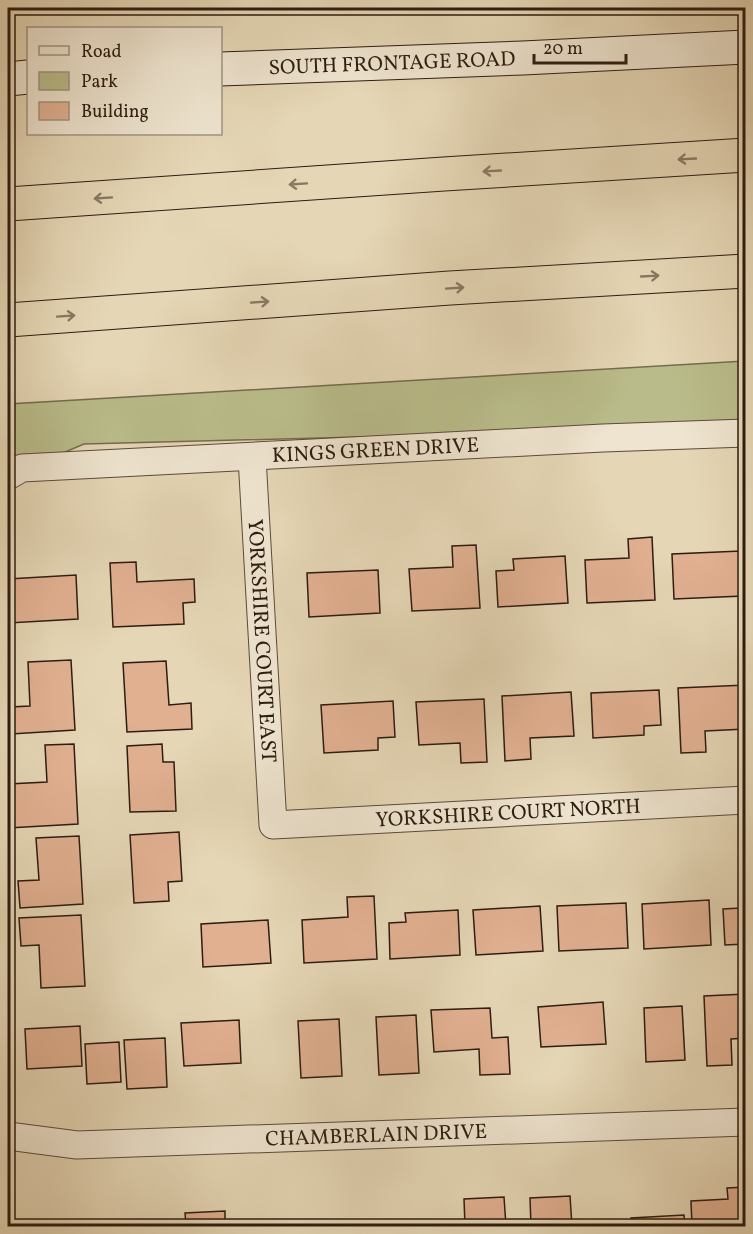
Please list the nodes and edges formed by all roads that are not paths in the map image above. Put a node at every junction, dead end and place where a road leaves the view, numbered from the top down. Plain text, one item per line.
1 (746, 47) edge
2 (222, 69) edge
3 (27, 77) edge
4 (8, 79) edge
5 (746, 156) edge
6 (8, 204) edge
7 (746, 271) edge
8 (8, 320) edge
9 (746, 433) edge
10 (252, 457) junction
11 (8, 476) edge
12 (746, 800) edge
13 (273, 825) joint
14 (746, 1122) edge
15 (8, 1136) edge

1 - 2 main road, SOUTH FRONTAGE ROAD
3 - 4 main road
5 -> 6 highway
8 -> 7 highway
9 - 10 street, KINGS GREEN DRIVE
10 - 11 street, KINGS GREEN DRIVE
10 - 13 street, YORKSHIRE COURT EAST
12 - 13 street, YORKSHIRE COURT NORTH
14 - 15 street, CHAMBERLAIN DRIVE

